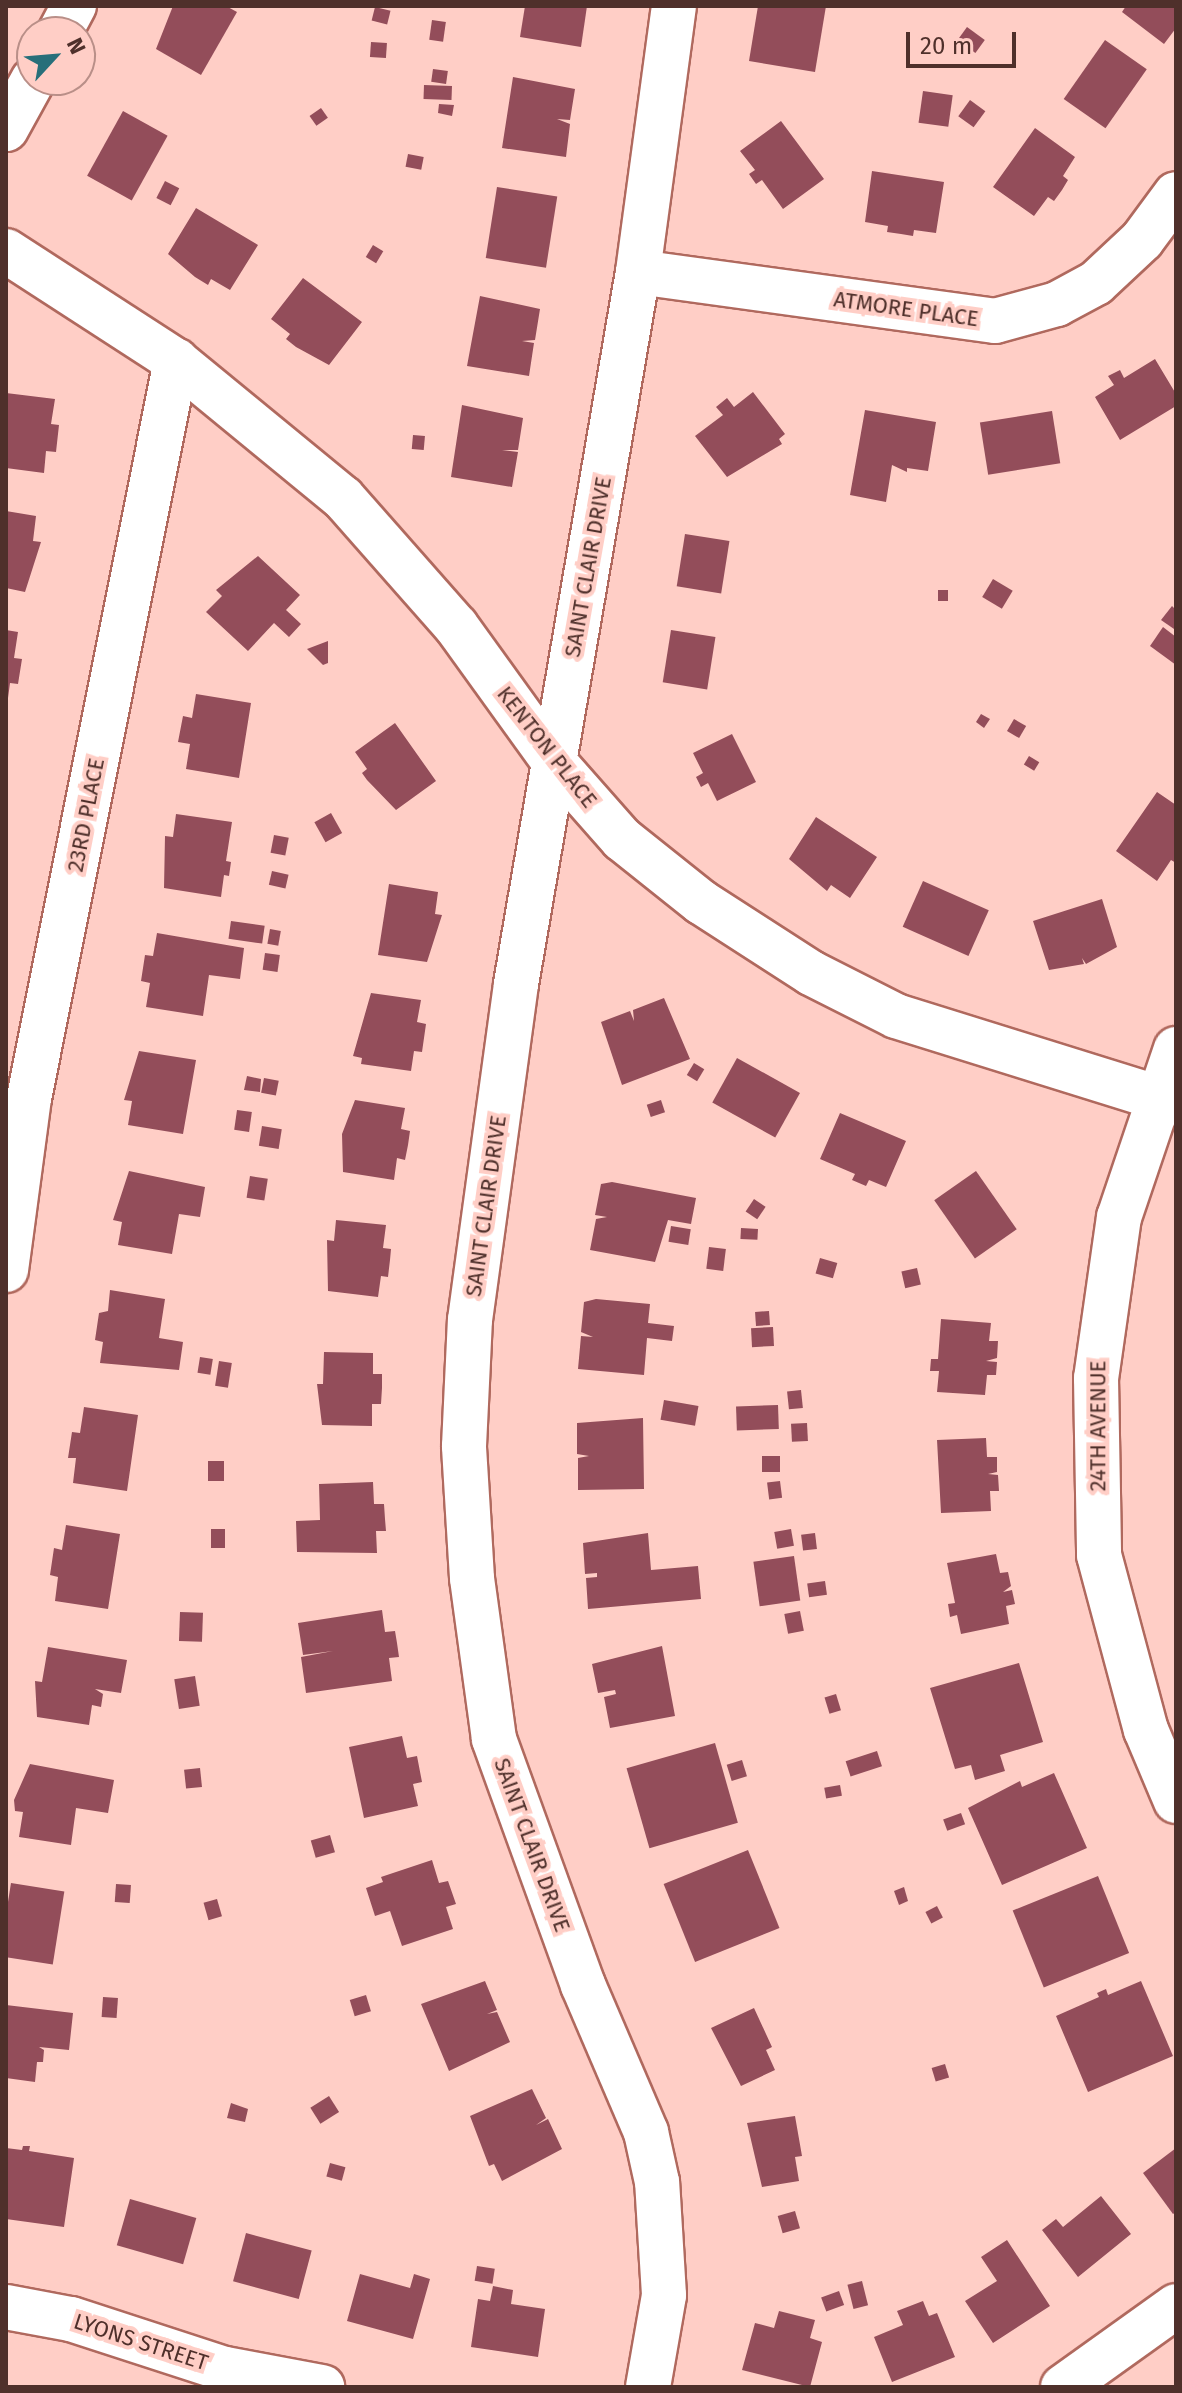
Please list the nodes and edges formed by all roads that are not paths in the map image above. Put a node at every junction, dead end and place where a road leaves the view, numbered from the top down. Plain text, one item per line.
1 (674, 6) edge
2 (24, 96) edge
3 (6, 129) edge
4 (1176, 194) edge
5 (6, 251) edge
6 (638, 272) junction
7 (176, 361) junction
8 (554, 762) junction
9 (1176, 1049) edge
10 (1166, 1102) edge
11 (6, 1270) edge
12 (1176, 1801) edge
13 (1176, 2306) edge
14 (6, 2307) edge
15 (322, 2387) edge
16 (648, 2387) edge
17 (1063, 2387) edge

1 - 6 street, SAINT CLAIR DRIVE
2 - 3 street
4 - 6 street, ATMORE PLACE
5 - 7 street, KENTON PLACE
6 - 8 street, SAINT CLAIR DRIVE
7 - 8 street, KENTON PLACE
7 - 11 street, 23RD PLACE
8 - 10 street, KENTON PLACE
8 - 16 street, SAINT CLAIR DRIVE
9 - 10 street, 24TH AVENUE
10 - 12 street, 24TH AVENUE
13 - 17 street
14 - 15 street, LYONS STREET

